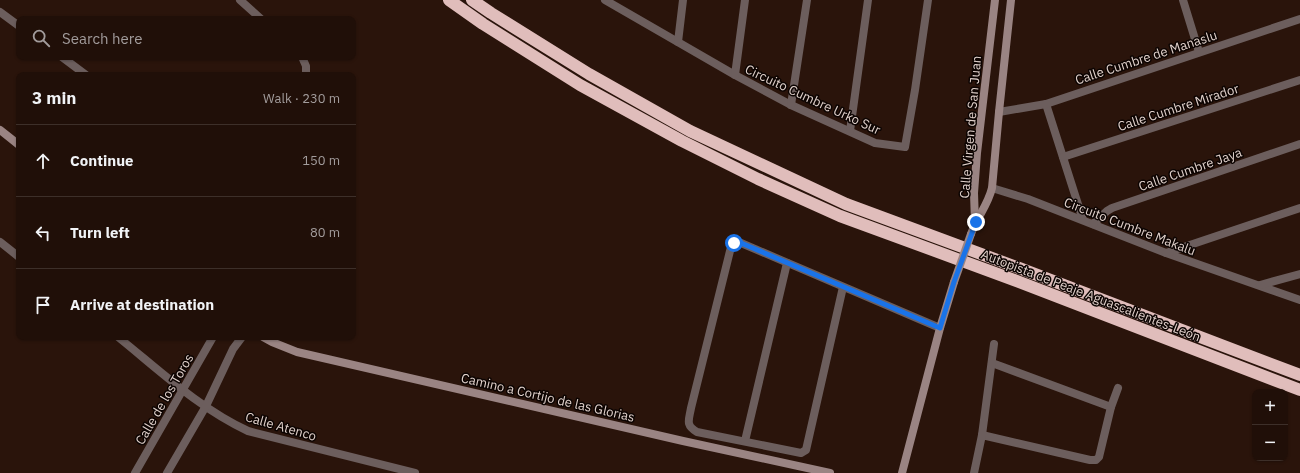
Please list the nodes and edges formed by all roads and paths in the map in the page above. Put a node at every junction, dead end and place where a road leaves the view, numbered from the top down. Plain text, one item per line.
1 (240, 0) edge
2 (449, 0) edge
3 (472, 0) edge
4 (605, 0) edge
5 (623, 0) edge
6 (684, 0) edge
7 (745, 0) edge
8 (807, 0) edge
9 (868, 0) edge
10 (928, 0) edge
11 (994, 0) edge
12 (1011, 0) edge
13 (1183, 0) edge
14 (622, 10) junction
15 (0, 12) edge
16 (258, 16) edge
17 (1300, 19) edge
18 (16, 24) edge
19 (678, 42) junction
20 (1199, 52) junction
21 (66, 60) edge
22 (303, 60) edge
23 (82, 72) edge
24 (306, 72) edge
25 (735, 76) junction
26 (1300, 80) edge
27 (1046, 104) junction
28 (791, 105) junction
29 (999, 112) junction
30 (0, 130) edge
31 (850, 131) junction
32 (16, 143) edge
33 (1300, 144) edge
34 (1063, 157) junction
35 (992, 188) junction
36 (1300, 208) edge
37 (1083, 220) junction
38 (976, 222) junction
39 (1093, 224) junction
40 (0, 242) edge
41 (1166, 253) junction
42 (16, 255) edge
43 (787, 263) junction
44 (1300, 274) edge
45 (1260, 285) junction
46 (843, 287) junction
47 (1300, 300) edge
48 (940, 328) junction
49 (122, 340) edge
50 (211, 340) edge
51 (240, 340) edge
52 (268, 340) edge
53 (994, 344) dead end
54 (992, 363) junction
55 (1300, 376) edge
56 (1118, 388) dead end
57 (183, 390) junction
58 (1300, 390) edge
59 (206, 406) junction
60 (1111, 407) junction
61 (982, 435) junction
62 (745, 441) junction
63 (135, 473) edge
64 (167, 473) edge
65 (415, 473) edge
66 (830, 473) edge
67 (902, 473) edge
68 (974, 473) edge

1 - 16 street
2 - 58 highway, Autopista de Peaje Aguascalientes-León
3 - 55 highway
4 - 14 street, Circuito Cumbre Urko Sur
5 - 14 street
6 - 19 street
7 - 25 street
8 - 28 street
9 - 31 street
10 - 31 street, Circuito Cumbre Urko Sur
11 - 38 street, Calle Virgen de San Juan
12 - 29 street, Calle Virgen de San Juan
13 - 20 street
14 - 19 street, Circuito Cumbre Urko Sur
15 - 18 street
17 - 20 street, Calle Cumbre de Manaslu
19 - 25 street, Circuito Cumbre Urko Sur
20 - 27 street, Calle Cumbre de Manaslu
21 - 23 street
22 - 24 street
25 - 28 street, Circuito Cumbre Urko Sur
26 - 34 street, Calle Cumbre Mirador
27 - 29 street, Calle Cumbre de Manaslu
27 - 34 street
28 - 31 street, Circuito Cumbre Urko Sur
29 - 35 street, Calle Virgen de San Juan
30 - 32 street
33 - 39 street, Calle Cumbre Jaya
34 - 37 street
35 - 37 street, Circuito Cumbre Makalu
35 - 38 street, Calle Virgen de San Juan
36 - 41 street
37 - 39 street, Circuito Cumbre Makalu
38 - 48 street, bridge
39 - 41 street, Circuito Cumbre Makalu
40 - 42 street
41 - 45 street, Circuito Cumbre Makalu
43 - 46 street
43 - 62 street
43 - 62 street
44 - 45 street
45 - 47 street, Circuito Cumbre Makalu
46 - 48 street
46 - 62 street
48 - 67 street
49 - 57 street, Calle Atenco
50 - 57 street, Calle de los Toros
51 - 59 street
52 - 66 street, Camino a Cortijo de las Glorias
53 - 54 street
54 - 60 street
54 - 61 street
56 - 60 street
57 - 59 street, Calle Atenco
57 - 63 street, Calle de los Toros
59 - 64 street
59 - 65 street, Calle Atenco
60 - 61 street
61 - 68 street

